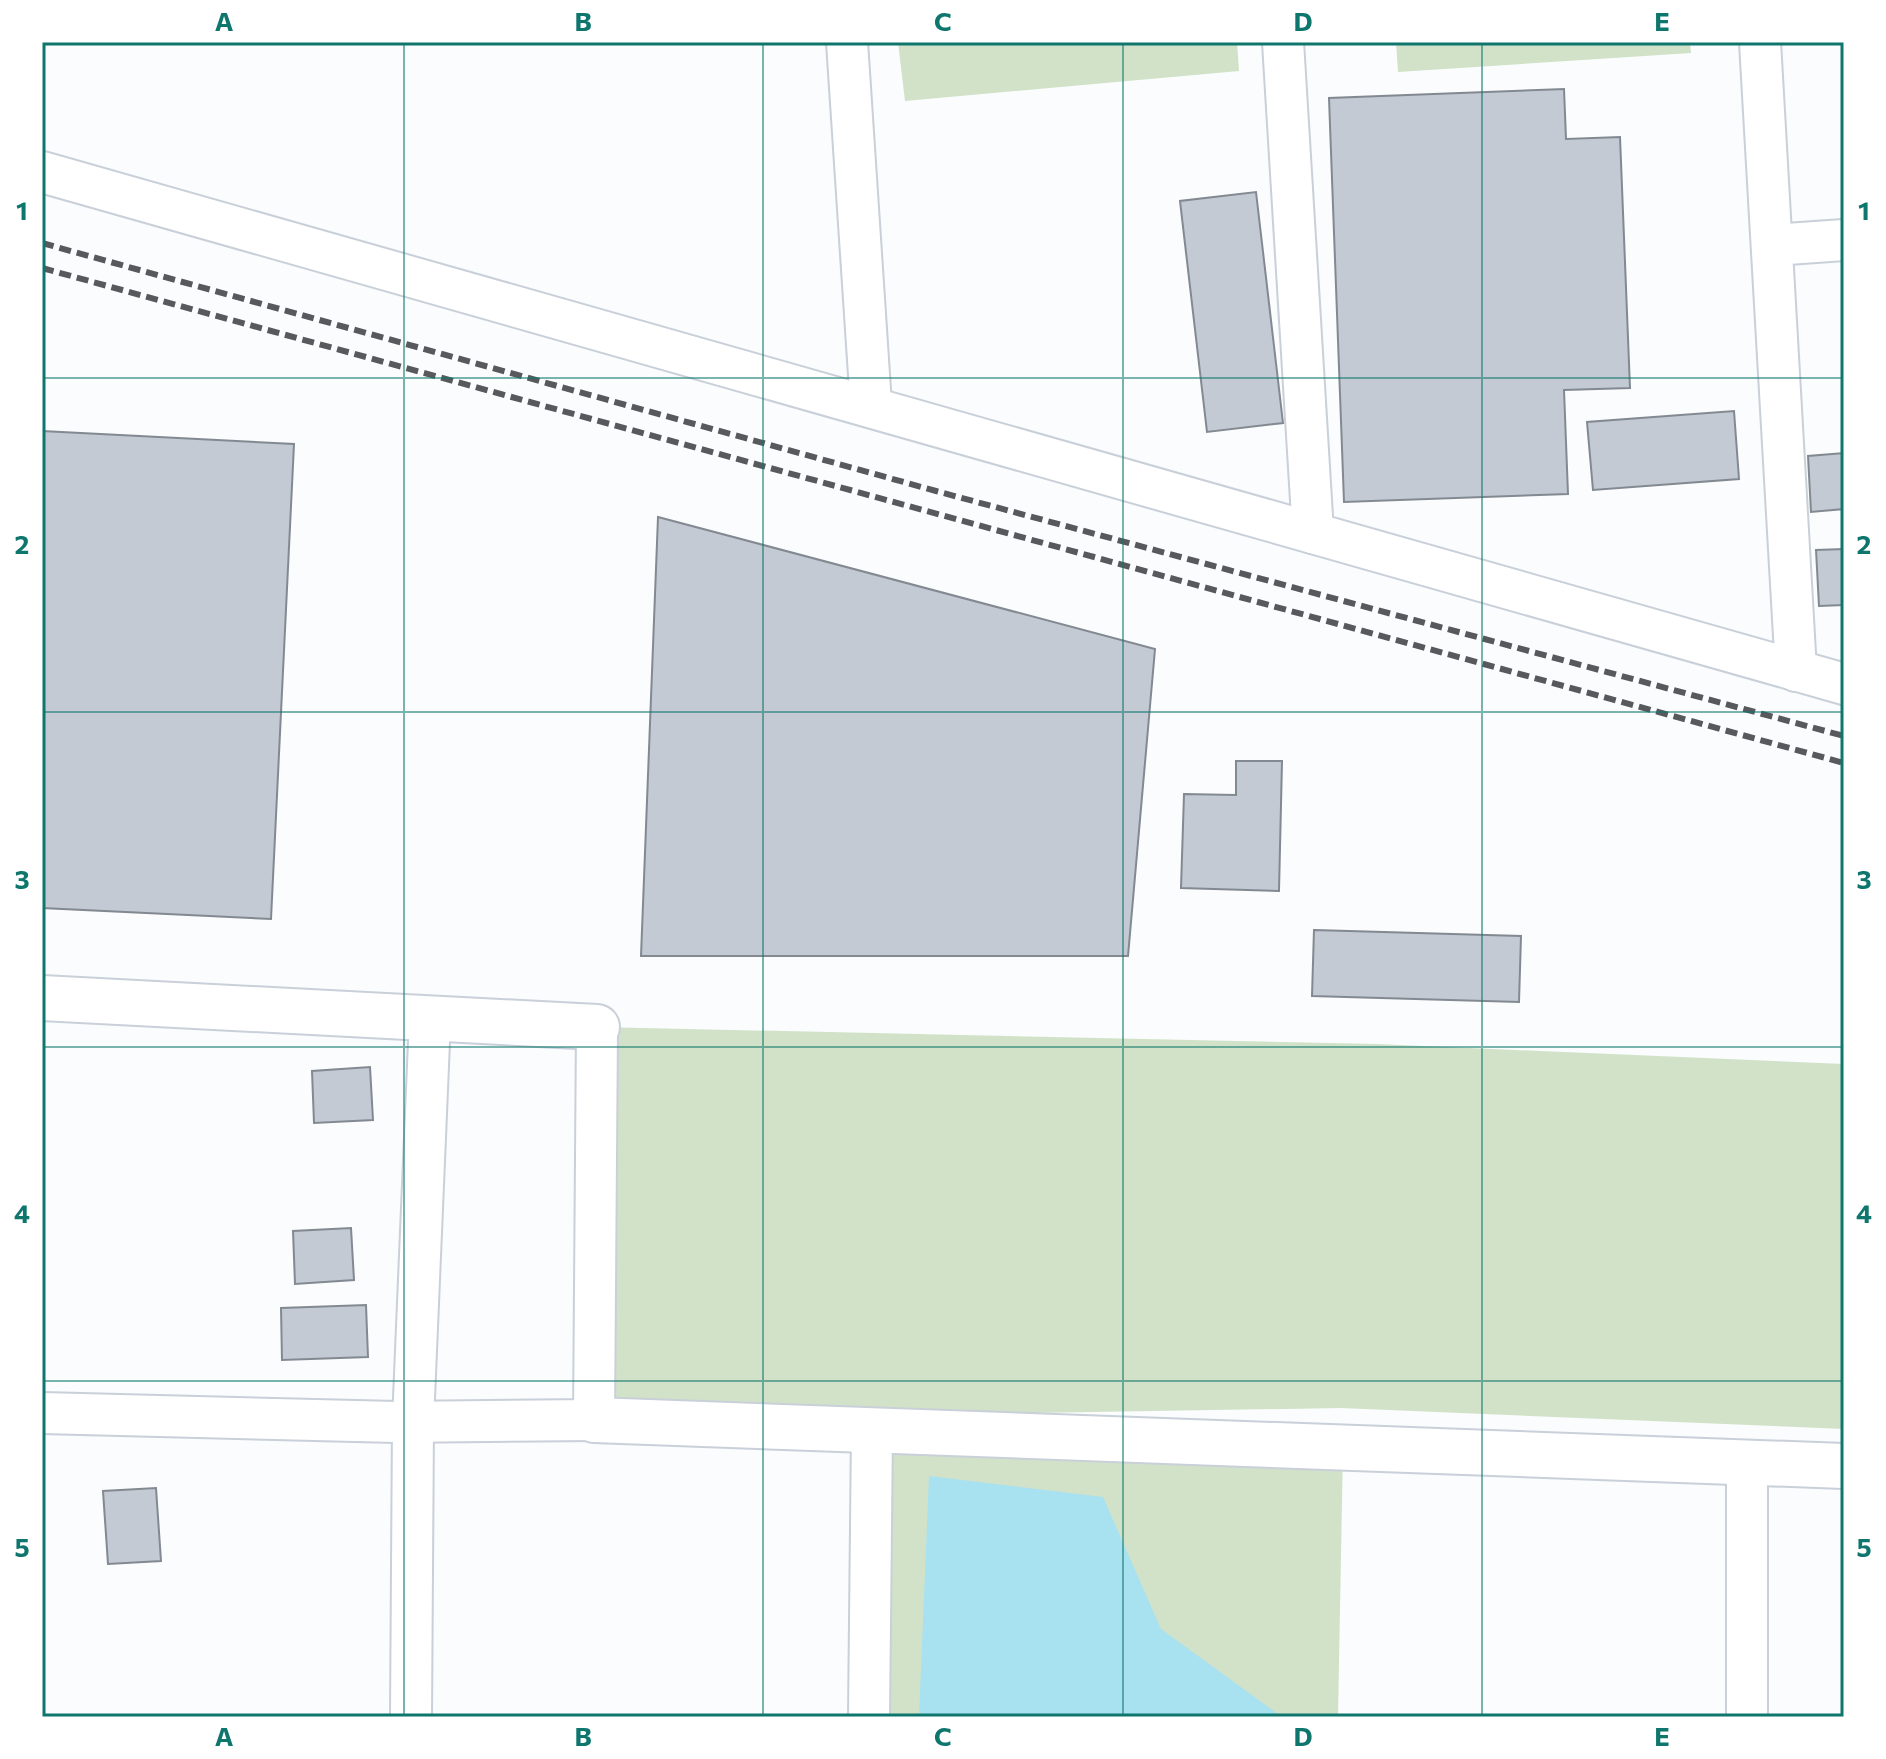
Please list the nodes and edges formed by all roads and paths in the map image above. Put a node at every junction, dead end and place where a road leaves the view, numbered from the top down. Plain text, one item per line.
1 (847, 42) edge
2 (1283, 42) edge
3 (1760, 42) edge
4 (42, 172) edge
5 (1844, 240) edge
6 (1772, 245) junction
7 (871, 405) junction
8 (1313, 533) junction
9 (1796, 671) junction
10 (1844, 684) edge
11 (42, 998) edge
12 (430, 1018) junction
13 (597, 1027) joint
14 (42, 1413) edge
15 (594, 1420) junction
16 (413, 1422) junction
17 (872, 1431) junction
18 (1747, 1463) junction
19 (1844, 1466) edge
20 (411, 1717) edge
21 (869, 1717) edge
22 (1747, 1717) edge

1 - 7 street
2 - 8 street
3 - 6 street
4 - 7 street
5 - 6 street
6 - 9 street
7 - 8 street
8 - 9 street
9 - 10 street
11 - 12 street
12 - 13 street
12 - 16 street
13 - 15 street
14 - 16 street
15 - 16 street
15 - 17 street
16 - 20 street
17 - 18 street
17 - 21 street
18 - 19 street
18 - 22 street

